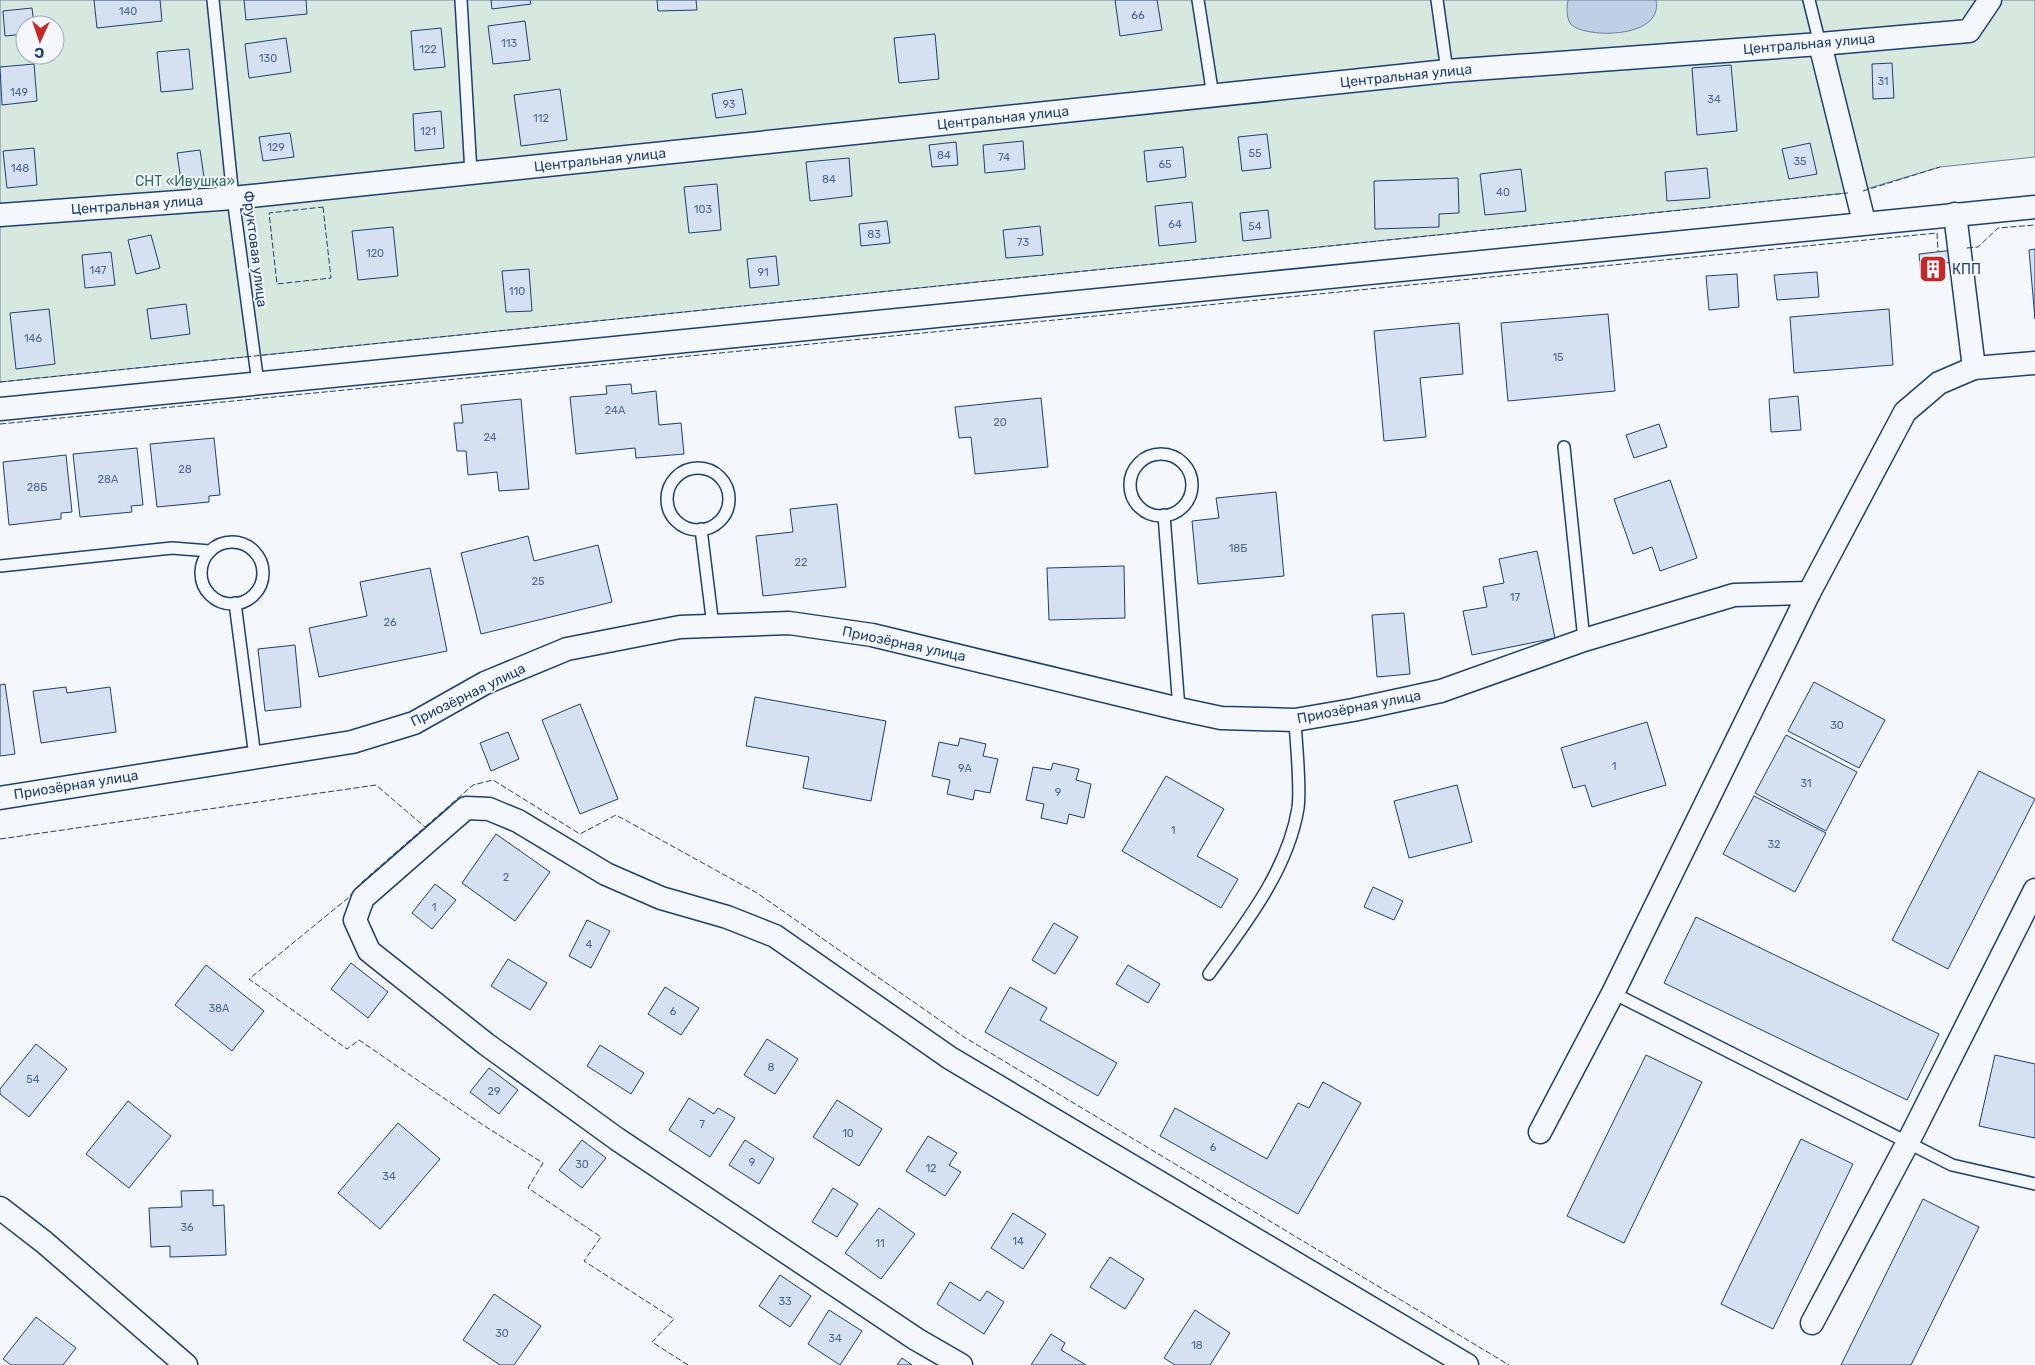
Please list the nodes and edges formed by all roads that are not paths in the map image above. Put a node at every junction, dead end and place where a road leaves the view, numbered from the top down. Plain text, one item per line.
1 (213, 0) edge
2 (461, 0) edge
3 (1198, 0) edge
4 (1437, 0) edge
5 (1809, 0) edge
6 (1990, 0) edge
7 (1820, 44) junction
8 (1446, 71) junction
9 (1213, 96) junction
10 (471, 173) junction
11 (234, 198) junction
12 (2035, 207) edge
13 (1955, 214) junction
14 (0, 215) edge
15 (1864, 222) junction
16 (2035, 363) edge
17 (1974, 368) junction
18 (258, 383) junction
19 (0, 409) edge
20 (1564, 447) dead end
21 (1164, 515) junction
22 (701, 529) junction
23 (210, 551) junction
24 (0, 566) edge
25 (1809, 593) junction
26 (235, 603) junction
27 (713, 626) junction
28 (1584, 640) junction
29 (1179, 709) junction
30 (1295, 720) junction
31 (255, 757) junction
32 (0, 798) edge
33 (2035, 890) edge
34 (1209, 974) dead end
35 (1612, 993) junction
36 (1540, 1132) dead end
37 (1907, 1144) junction
38 (2035, 1184) edge
39 (0, 1208) edge
40 (1812, 1323) dead end
41 (186, 1365) edge
42 (961, 1365) edge
43 (1466, 1365) edge

1 - 11 lane, Фруктовая улица
2 - 10 lane
3 - 9 lane
4 - 8 lane
5 - 7 lane
6 - 7 street, Центральная улица
7 - 8 street, Центральная улица
7 - 15 street
8 - 9 street, Центральная улица
9 - 10 street, Центральная улица
10 - 11 street, Центральная улица
11 - 14 street, Центральная улица
11 - 18 lane, Фруктовая улица
12 - 13 street
13 - 15 street
13 - 17 street
15 - 18 street
16 - 17 street
17 - 25 street
18 - 19 street
20 - 28 lane
21 - 21 lane
21 - 29 lane
22 - 22 lane
22 - 27 lane
23 - 24 lane
23 - 26 lane
23 - 26 lane
25 - 28 street, Приозёрная улица
25 - 35 street
26 - 31 lane
27 - 29 street, Приозёрная улица
27 - 31 street, Приозёрная улица
28 - 30 street, Приозёрная улица
29 - 30 street, Приозёрная улица
30 - 34 lane
31 - 32 street, Приозёрная улица
33 - 37 street
35 - 36 street
35 - 37 lane
37 - 38 lane
37 - 40 street
39 - 41 street
42 - 43 street

